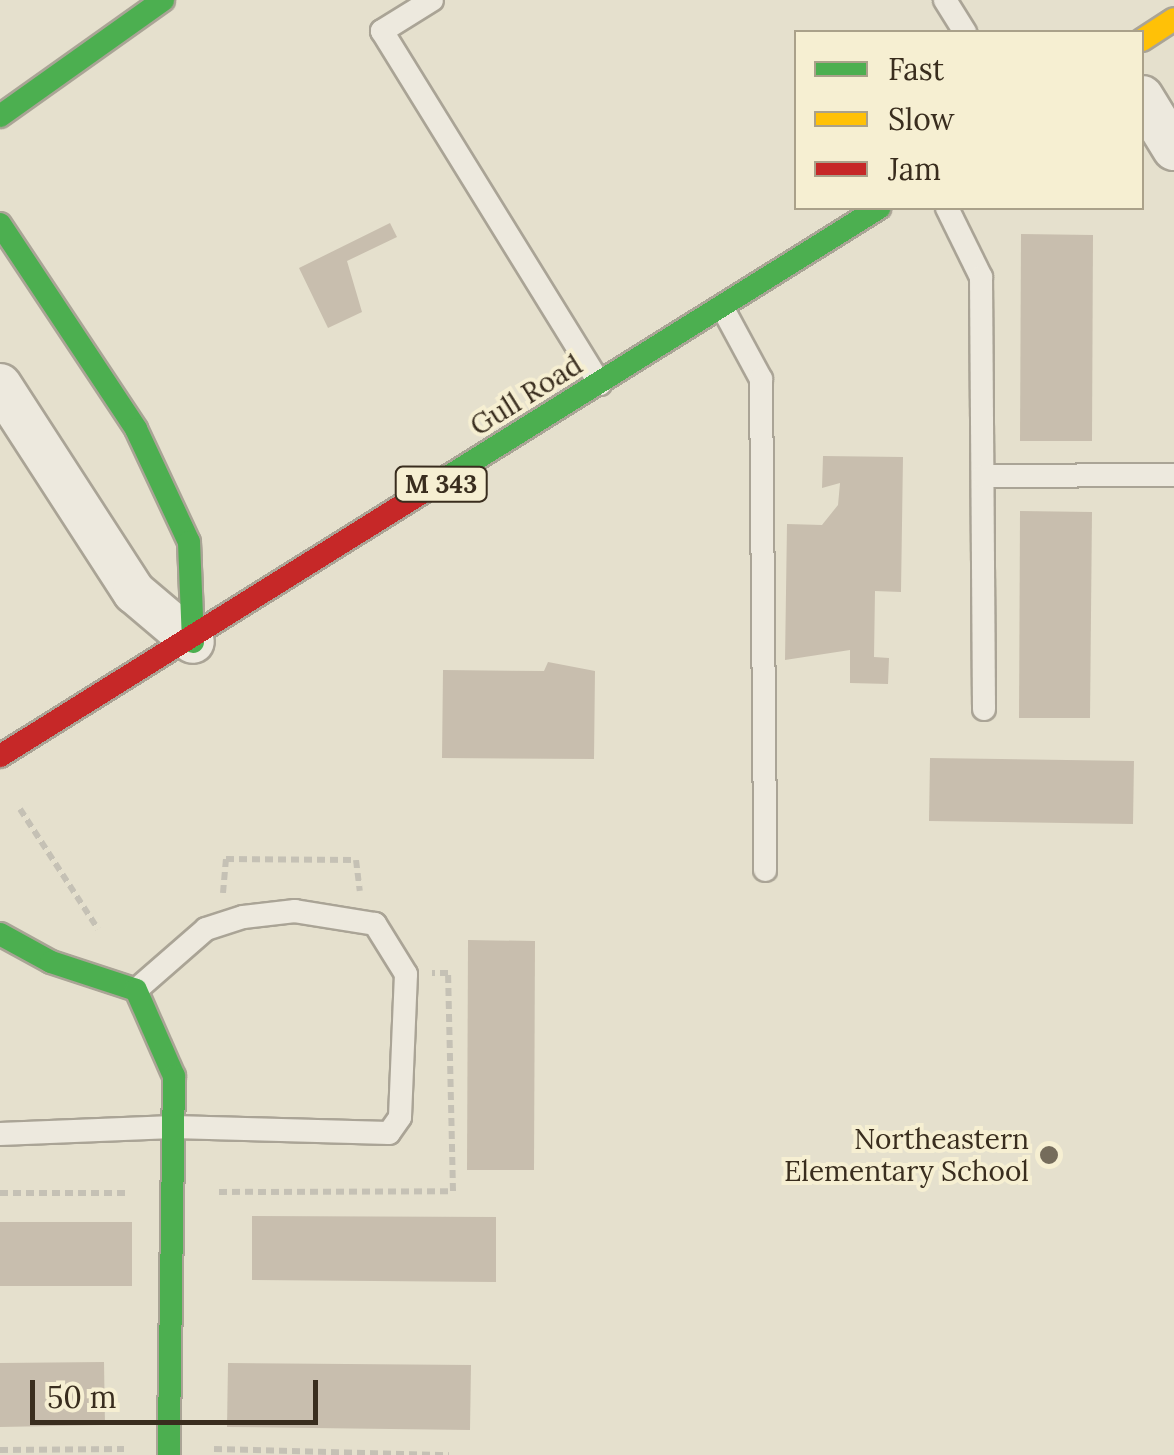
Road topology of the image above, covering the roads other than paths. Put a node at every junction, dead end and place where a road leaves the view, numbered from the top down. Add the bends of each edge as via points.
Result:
1 (162, 0) edge
2 (432, 0) edge
3 (945, 0) edge
4 (1174, 19) edge
5 (964, 30) edge
6 (1144, 39) edge
7 (1144, 100) edge
8 (0, 116) edge
9 (1174, 149) edge
10 (875, 210) edge
11 (948, 210) edge
12 (0, 224) edge
13 (722, 307) junction
14 (600, 384) junction
15 (0, 385) edge
16 (1174, 475) edge
17 (983, 476) junction
18 (193, 642) junction
19 (984, 709) dead end
20 (0, 756) edge
21 (765, 870) dead end
22 (0, 934) edge
23 (136, 990) junction
24 (174, 1127) junction
25 (0, 1134) edge
26 (169, 1452) edge

1 - 8 street
2 - 14 lane via 382,31
3 - 5 lane
4 - 6 street
7 - 9 street
10 - 13 street, Gull Road / M 343
11 - 17 lane via 981,277
12 - 18 street via 136,429 189,542
13 - 14 street, Gull Road / M 343
13 - 21 lane via 761,379
14 - 18 street, Gull Road / M 343
15 - 18 street via 134,592
16 - 17 lane
17 - 19 lane
18 - 20 street, Gull Road / M 343
22 - 23 street via 51,962
23 - 24 street via 174,1076
23 - 24 lane via 206,929 295,912 374,924 406,974 400,1117 389,1133
24 - 25 lane
24 - 26 street

